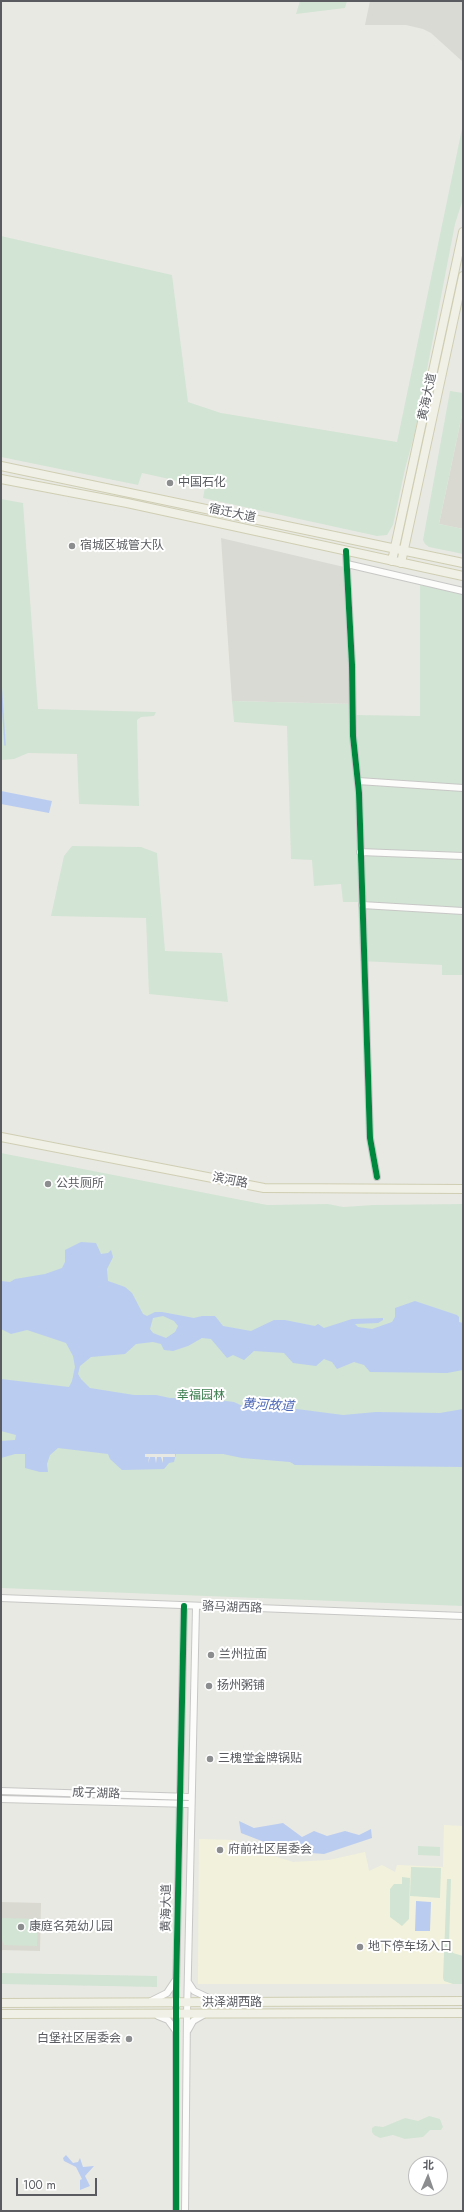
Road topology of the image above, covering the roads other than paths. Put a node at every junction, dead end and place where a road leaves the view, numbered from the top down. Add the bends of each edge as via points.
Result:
1 (463, 232) edge
2 (463, 276) edge
3 (1, 466) edge
4 (1, 479) edge
5 (395, 548) junction
6 (404, 550) junction
7 (346, 551) junction
8 (392, 561) junction
9 (401, 563) junction
10 (463, 563) edge
11 (347, 564) junction
12 (463, 576) edge
13 (463, 591) edge
14 (358, 781) junction
15 (463, 788) edge
16 (360, 852) junction
17 (463, 856) edge
18 (362, 905) junction
19 (463, 911) edge
20 (1, 1137) edge
21 (377, 1177) dead end
22 (463, 1189) edge
23 (1, 1598) edge
24 (184, 1606) junction
25 (196, 1606) junction
26 (463, 1616) edge
27 (1, 1791) edge
28 (180, 1796) junction
29 (191, 1797) junction
30 (1, 1799) edge
31 (180, 1804) junction
32 (191, 1804) junction
33 (177, 1978) junction
34 (188, 1980) junction
35 (463, 2001) edge
36 (1, 2003) edge
37 (135, 2003) junction
38 (147, 2003) junction
39 (177, 2003) junction
40 (187, 2003) junction
41 (223, 2003) junction
42 (463, 2013) edge
43 (1, 2014) edge
44 (134, 2014) junction
45 (155, 2014) junction
46 (177, 2014) junction
47 (187, 2014) junction
48 (204, 2014) junction
49 (226, 2014) junction
50 (177, 2034) junction
51 (187, 2034) junction
52 (176, 2211) edge
53 (185, 2211) edge

1 - 5 main road, 黄海大道
2 - 6 main road, 黄海大道
3 - 5 main road, 宿迁大道
4 - 7 main road, 宿迁大道
5 - 6 main road, 宿迁大道
5 - 8 main road, 黄海大道
6 - 9 main road, 黄海大道
6 - 10 main road, 宿迁大道
7 - 8 main road, 宿迁大道
7 - 11 street
8 - 9 main road, 宿迁大道
9 - 12 main road, 宿迁大道
11 - 13 street
11 - 14 street via 353,736
14 - 15 street
14 - 16 street
16 - 17 street
16 - 18 street
18 - 19 street
18 - 21 street via 370,1138
20 - 22 main road, 滨河路 via 264,1188
23 - 24 street, 骆马湖西路
24 - 25 street, 骆马湖西路
24 - 28 street, 黄海大道
25 - 26 street, 骆马湖西路
25 - 29 street, 黄海大道
27 - 28 street, 成子湖路
28 - 29 street, 成子湖路
28 - 31 street, 黄海大道
29 - 32 street, 黄海大道
30 - 31 street, 成子湖路
31 - 32 street, 成子湖路
31 - 33 street, 黄海大道
32 - 34 street, 黄海大道
33 - 38 street via 167,1993
33 - 39 street, 黄海大道
34 - 40 street, 黄海大道
34 - 41 street via 194,1991
35 - 41 main road, 洪泽湖西路
36 - 37 main road, 洪泽湖西路
37 - 38 main road, 洪泽湖西路
37 - 44 main road via 139,2006 139,2011
38 - 39 main road, 洪泽湖西路
39 - 40 main road, 洪泽湖西路
39 - 46 street, 黄海大道
40 - 41 main road, 洪泽湖西路
40 - 47 street, 黄海大道
41 - 49 main road
42 - 49 main road, 洪泽湖西路
43 - 44 main road, 洪泽湖西路
44 - 45 main road, 洪泽湖西路
45 - 46 main road, 洪泽湖西路
45 - 50 street via 168,2020
46 - 47 main road, 洪泽湖西路
46 - 50 street, 黄海大道
47 - 48 main road, 洪泽湖西路
47 - 51 street, 黄海大道
48 - 49 main road, 洪泽湖西路
48 - 51 street via 191,2023
50 - 52 street, 黄海大道
51 - 53 street, 黄海大道

